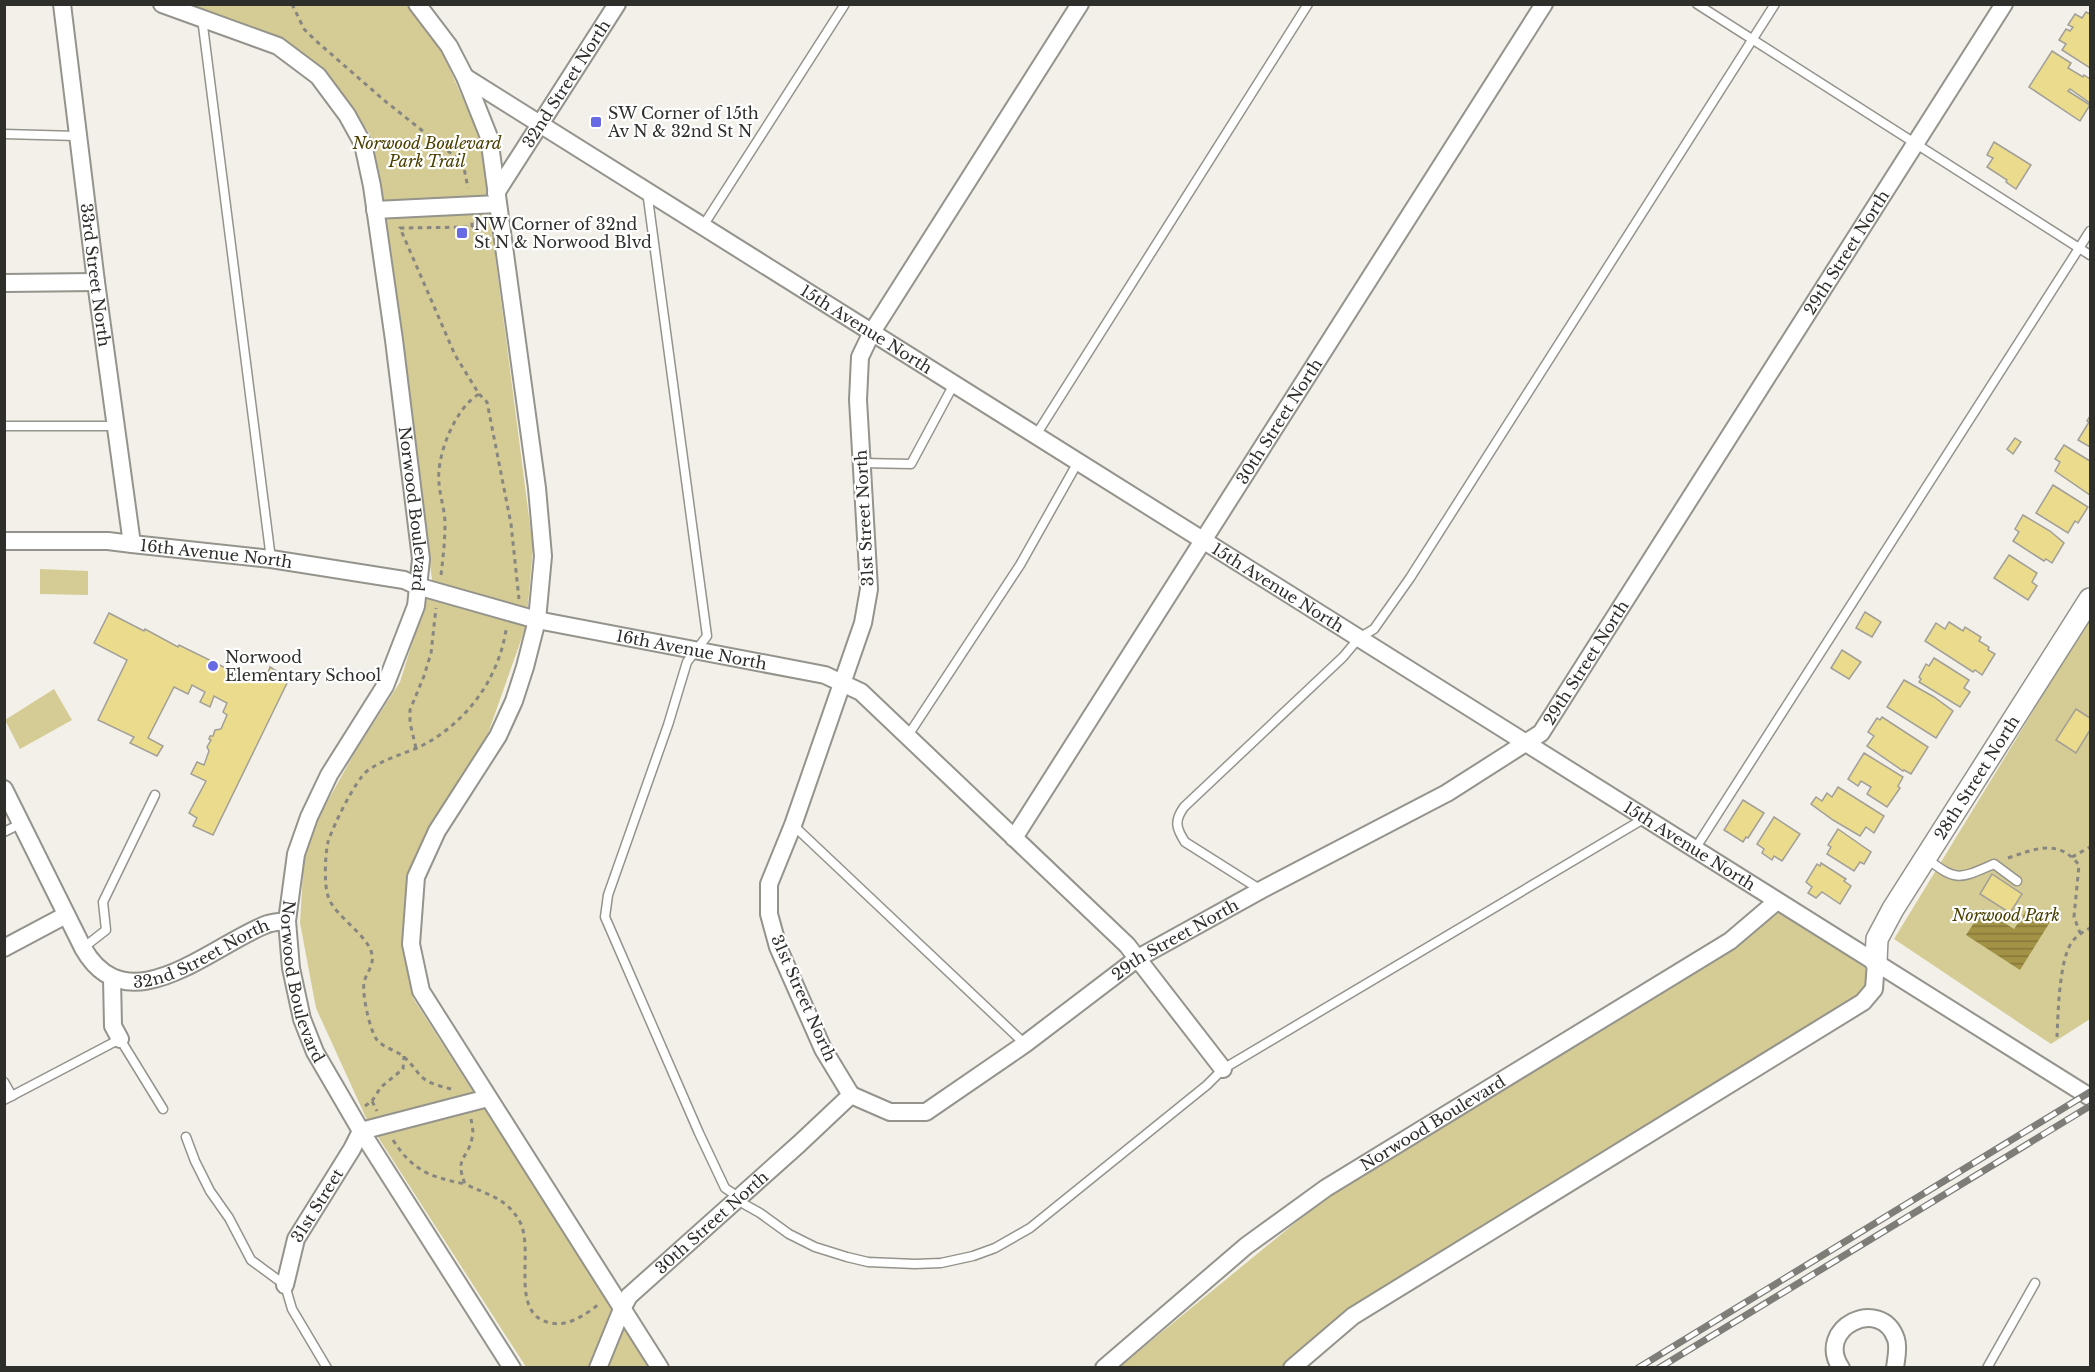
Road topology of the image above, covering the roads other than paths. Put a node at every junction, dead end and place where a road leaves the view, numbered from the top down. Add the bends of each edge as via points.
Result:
1 (62, 4) edge
2 (162, 4) edge
3 (417, 4) edge
4 (617, 4) edge
5 (845, 4) edge
6 (1080, 4) edge
7 (1308, 4) edge
8 (1544, 4) edge
9 (1697, 4) edge
10 (1775, 4) edge
11 (2004, 4) edge
12 (202, 18) junction
13 (1754, 40) junction
14 (465, 77) junction
15 (542, 125) junction
16 (4, 134) edge
17 (77, 136) junction
18 (1916, 144) junction
19 (646, 191) junction
20 (497, 199) junction
21 (375, 210) junction
22 (703, 226) junction
23 (2091, 231) edge
24 (2079, 248) junction
25 (2091, 255) edge
26 (96, 282) junction
27 (4, 283) edge
28 (872, 333) junction
29 (954, 384) junction
30 (4, 426) edge
31 (116, 426) junction
32 (1036, 435) junction
33 (1078, 462) junction
34 (862, 463) junction
35 (1203, 540) junction
36 (4, 541) edge
37 (132, 544) junction
38 (271, 559) junction
39 (417, 586) junction
40 (2091, 599) edge
41 (537, 620) junction
42 (1359, 638) junction
43 (696, 650) junction
44 (841, 683) junction
45 (906, 737) junction
46 (1527, 743) junction
47 (4, 789) edge
48 (155, 795) dead end
49 (1645, 818) junction
50 (22, 823) junction
51 (793, 825) junction
52 (4, 832) edge
53 (1014, 838) junction
54 (1695, 849) junction
55 (1926, 857) junction
56 (2017, 881) dead end
57 (1261, 890) junction
58 (1778, 901) junction
59 (66, 915) junction
60 (287, 921) junction
61 (4, 948) edge
62 (85, 952) junction
63 (1138, 958) junction
64 (1876, 962) junction
65 (112, 978) junction
66 (120, 1039) junction
67 (1025, 1044) junction
68 (1223, 1069) junction
69 (4, 1082) edge
70 (851, 1095) junction
71 (2091, 1097) edge
72 (8, 1098) edge
73 (488, 1098) junction
74 (163, 1109) dead end
75 (361, 1131) junction
76 (186, 1137) dead end
77 (740, 1198) junction
78 (2035, 1283) dead end
79 (285, 1285) junction
80 (622, 1309) junction
81 (327, 1368) edge
82 (512, 1368) edge
83 (598, 1368) edge
84 (660, 1368) edge
85 (1104, 1368) edge
86 (1292, 1368) edge
87 (1841, 1368) edge
88 (1895, 1368) edge
89 (1987, 1368) edge

1 - 17 street, 33rd Street North
2 - 12 street, Norwood Boulevard
3 - 14 street via 449,46
4 - 15 street, 32nd Street North
5 - 22 lane
6 - 28 street, 31st Street North
7 - 32 lane
8 - 35 street, 30th Street North
9 - 13 lane
10 - 13 lane
11 - 18 street, 29th Street North
12 - 21 street, Norwood Boulevard via 278,46 318,76 363,144
12 - 38 lane
13 - 18 lane
13 - 42 lane via 1410,578 1374,629
14 - 15 street, 15th Avenue North
14 - 20 street via 489,137
15 - 19 street, 15th Avenue North
15 - 20 street, 32nd Street North
16 - 17 lane
17 - 26 street, 33rd Street North
18 - 24 lane
18 - 46 street, 29th Street North via 1543,730
19 - 22 street, 15th Avenue North
19 - 43 lane via 707,636
20 - 21 street via 470,206
20 - 41 street via 537,488 543,556
21 - 39 street, Norwood Boulevard via 420,559
22 - 28 street, 15th Avenue North
23 - 24 lane
24 - 25 lane
24 - 54 lane
26 - 27 street
26 - 31 street, 33rd Street North
28 - 29 street, 15th Avenue North
28 - 34 street, 31st Street North via 860,357
29 - 32 street, 15th Avenue North
29 - 34 lane via 911,464
30 - 31 lane
31 - 37 street, 33rd Street North
32 - 33 street, 15th Avenue North
33 - 35 street, 15th Avenue North
33 - 45 lane via 1020,565
34 - 44 street, 31st Street North via 869,589
35 - 42 street, 15th Avenue North
35 - 53 street, 30th Street North
36 - 37 street, 16th Avenue North
37 - 38 street, 16th Avenue North
38 - 39 street, 16th Avenue North via 404,580
39 - 41 street, 16th Avenue North via 438,599
39 - 60 street, Norwood Boulevard via 416,606 384,686 329,775 309,817 296,854
40 - 55 street, 28th Street North
41 - 43 street, 16th Avenue North
41 - 73 street via 514,701 498,736 437,831 416,877 411,944 421,991
42 - 46 street, 15th Avenue North
42 - 57 lane via 1184,807 1176,822 1185,842
43 - 44 street, 16th Avenue North via 825,675
43 - 77 lane via 687,662 608,896 605,917 725,1188
44 - 45 street, 16th Avenue North via 861,692
44 - 51 street, 31st Street North
45 - 53 street, 16th Avenue North
46 - 49 street, 15th Avenue North
46 - 57 street, 29th Street North via 1447,793
47 - 50 street
48 - 62 lane via 103,902 106,930
49 - 54 street, 15th Avenue North
49 - 68 lane
50 - 52 lane
50 - 59 street
51 - 67 lane
51 - 70 street, 31st Street North via 769,884 770,914 778,947 823,1049
53 - 63 street, 16th Avenue North
54 - 58 street, 15th Avenue North
55 - 56 lane via 1954,876 1994,864
55 - 64 street, 28th Street North via 1877,939
57 - 63 street, 29th Street North
58 - 64 street, 15th Avenue North
58 - 85 street, Norwood Boulevard via 1730,941 1326,1188 1246,1246
59 - 61 street
59 - 62 street
60 - 65 street, 32nd Street North via 267,924 170,974 146,982
60 - 75 street, Norwood Boulevard via 291,968 302,1019 315,1052
62 - 65 street, 32nd Street North
63 - 67 street, 29th Street North
63 - 68 street, 16th Avenue North
64 - 71 street, 15th Avenue North
64 - 86 street via 1874,988 1863,1002 1353,1316
65 - 66 street via 113,1026
66 - 72 lane
66 - 74 lane
67 - 70 street, 29th Street North via 926,1112 890,1112
68 - 77 lane via 1030,1228 973,1257 915,1264 847,1257 789,1234
69 - 72 lane
70 - 77 street, 30th Street North
73 - 75 street
73 - 80 street
75 - 79 street, 31st Street via 296,1239
75 - 82 street, Norwood Boulevard
76 - 79 lane via 210,1191 251,1260
77 - 80 street, 30th Street North via 629,1296
78 - 89 lane
79 - 81 lane via 292,1309
80 - 83 street, 30th Street North
80 - 84 street
87 - 88 street via 1834,1355 1839,1331 1857,1320 1874,1318 1888,1324 1896,1340

